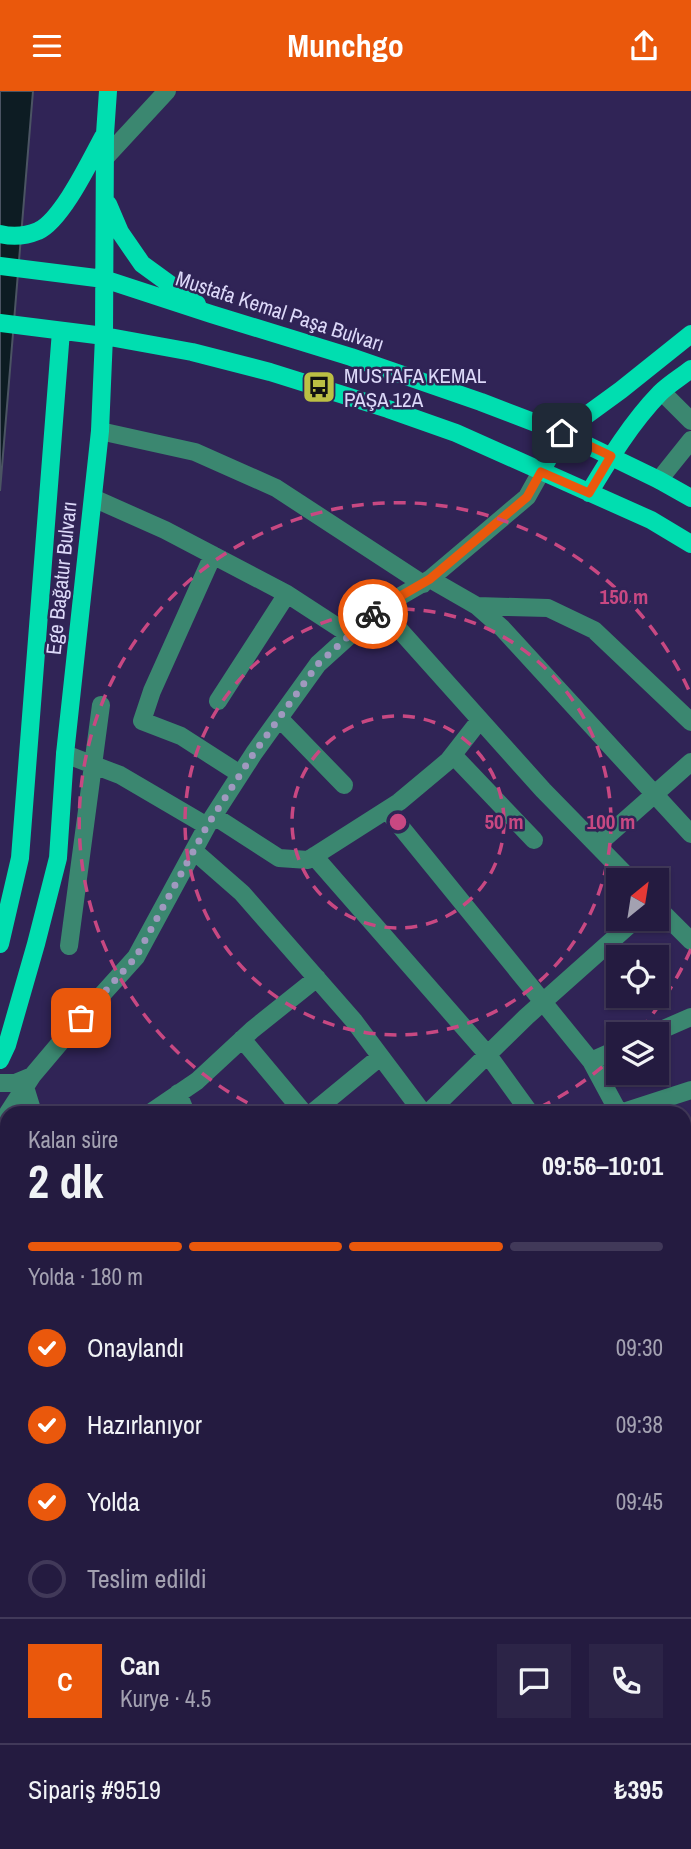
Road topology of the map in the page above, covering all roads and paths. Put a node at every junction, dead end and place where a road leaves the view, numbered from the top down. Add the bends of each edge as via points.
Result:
1 (108, 91) edge
2 (167, 91) edge
3 (105, 134) junction
4 (105, 159) junction
5 (104, 194) junction
6 (0, 234) edge
7 (0, 266) edge
8 (104, 279) junction
9 (211, 314) junction
10 (0, 323) edge
11 (61, 331) junction
12 (691, 334) edge
13 (104, 336) junction
14 (691, 369) edge
15 (662, 392) junction
16 (691, 421) edge
17 (100, 431) junction
18 (562, 433) junction
19 (691, 440) edge
20 (611, 456) junction
21 (541, 472) junction
22 (659, 479) junction
23 (589, 493) junction
24 (93, 498) junction
25 (691, 498) edge
26 (691, 544) edge
27 (214, 555) junction
28 (427, 582) junction
29 (287, 594) junction
30 (477, 606) junction
31 (380, 608) junction
32 (350, 635) junction
33 (218, 701) dead end
34 (101, 705) dead end
35 (279, 718) junction
36 (480, 720) junction
37 (691, 722) edge
38 (65, 754) junction
39 (453, 755) junction
40 (691, 762) edge
41 (92, 764) junction
42 (240, 774) junction
43 (344, 785) dead end
44 (655, 795) junction
45 (387, 810) junction
46 (210, 821) junction
47 (691, 834) edge
48 (534, 840) dead end
49 (597, 845) junction
50 (194, 851) junction
51 (314, 856) junction
52 (619, 868) edge
53 (669, 919) edge
54 (623, 931) edge
55 (691, 941) edge
56 (0, 944) edge
57 (69, 946) dead end
58 (317, 978) junction
59 (542, 1003) junction
60 (691, 1017) edge
61 (669, 1027) edge
62 (242, 1039) junction
63 (488, 1055) junction
64 (606, 1055) edge
65 (380, 1057) junction
66 (0, 1061) edge
67 (591, 1062) junction
68 (29, 1081) junction
69 (0, 1083) edge
70 (691, 1090) edge
71 (178, 1093) junction
72 (12, 1106) edge
73 (32, 1106) edge
74 (160, 1106) edge
75 (183, 1106) edge
76 (298, 1106) edge
77 (320, 1106) edge
78 (419, 1106) edge
79 (433, 1106) edge
80 (525, 1106) edge
81 (615, 1106) edge
82 (641, 1106) edge

1 - 3 main road, Ege Bağatur Bulvarı
2 - 4 street
3 - 4 main road, Ege Bağatur Bulvarı
3 - 6 main road via 58,213 39,230 13,237
4 - 5 main road, Ege Bağatur Bulvarı
5 - 8 main road, Ege Bağatur Bulvarı
5 - 9 main road via 120,232 142,264
7 - 8 main road, Mustafa Kemal Paşa Bulvarı
8 - 9 main road, Mustafa Kemal Paşa Bulvarı
8 - 13 main road, Ege Bağatur Bulvarı
9 - 18 main road, Mustafa Kemal Paşa Bulvarı via 351,357
10 - 11 main road
11 - 13 main road
11 - 56 main road, Ege Bağatur Bulvarı via 20,858
12 - 18 main road
13 - 17 main road, Ege Bağatur Bulvarı
13 - 21 main road via 192,352 319,387 456,433
14 - 15 main road
15 - 16 street
15 - 20 main road
17 - 24 main road, Ege Bağatur Bulvarı
17 - 28 street via 195,452 276,488
18 - 20 main road, Mustafa Kemal Paşa Bulvarı
18 - 21 main road
19 - 22 street
20 - 22 main road, Mustafa Kemal Paşa Bulvarı
20 - 23 main road
21 - 23 main road
21 - 28 street via 527,497
22 - 25 main road, Mustafa Kemal Paşa Bulvarı
23 - 26 main road via 651,520
24 - 27 street
24 - 38 main road, Ege Bağatur Bulvarı
27 - 29 street
27 - 42 street via 142,722 181,736
28 - 30 street
28 - 31 street
29 - 32 street
29 - 33 street
30 - 37 street via 548,608 594,630
30 - 44 street
31 - 32 street
31 - 36 street
32 - 35 street via 318,664
34 - 41 street
35 - 42 street
35 - 43 street
36 - 39 street
36 - 49 street
38 - 41 street
38 - 66 main road, Ege Bağatur Bulvarı via 58,858
39 - 45 street
39 - 48 street
40 - 44 street
41 - 46 street
41 - 57 street
42 - 46 street
44 - 47 street
44 - 49 street
45 - 51 street
45 - 59 street
46 - 50 street
46 - 51 street via 279,858 308,860
49 - 52 street
50 - 58 street via 242,893
50 - 68 street via 136,957
51 - 63 street
53 - 55 street
54 - 59 street
58 - 62 street
58 - 65 street
59 - 63 street
59 - 67 street
60 - 61 street
62 - 71 street
62 - 76 street
63 - 79 street
63 - 80 street
64 - 67 street
65 - 77 street
65 - 78 street
67 - 81 street
68 - 69 street
68 - 72 street
68 - 73 street
70 - 82 street
71 - 74 street
71 - 75 street

